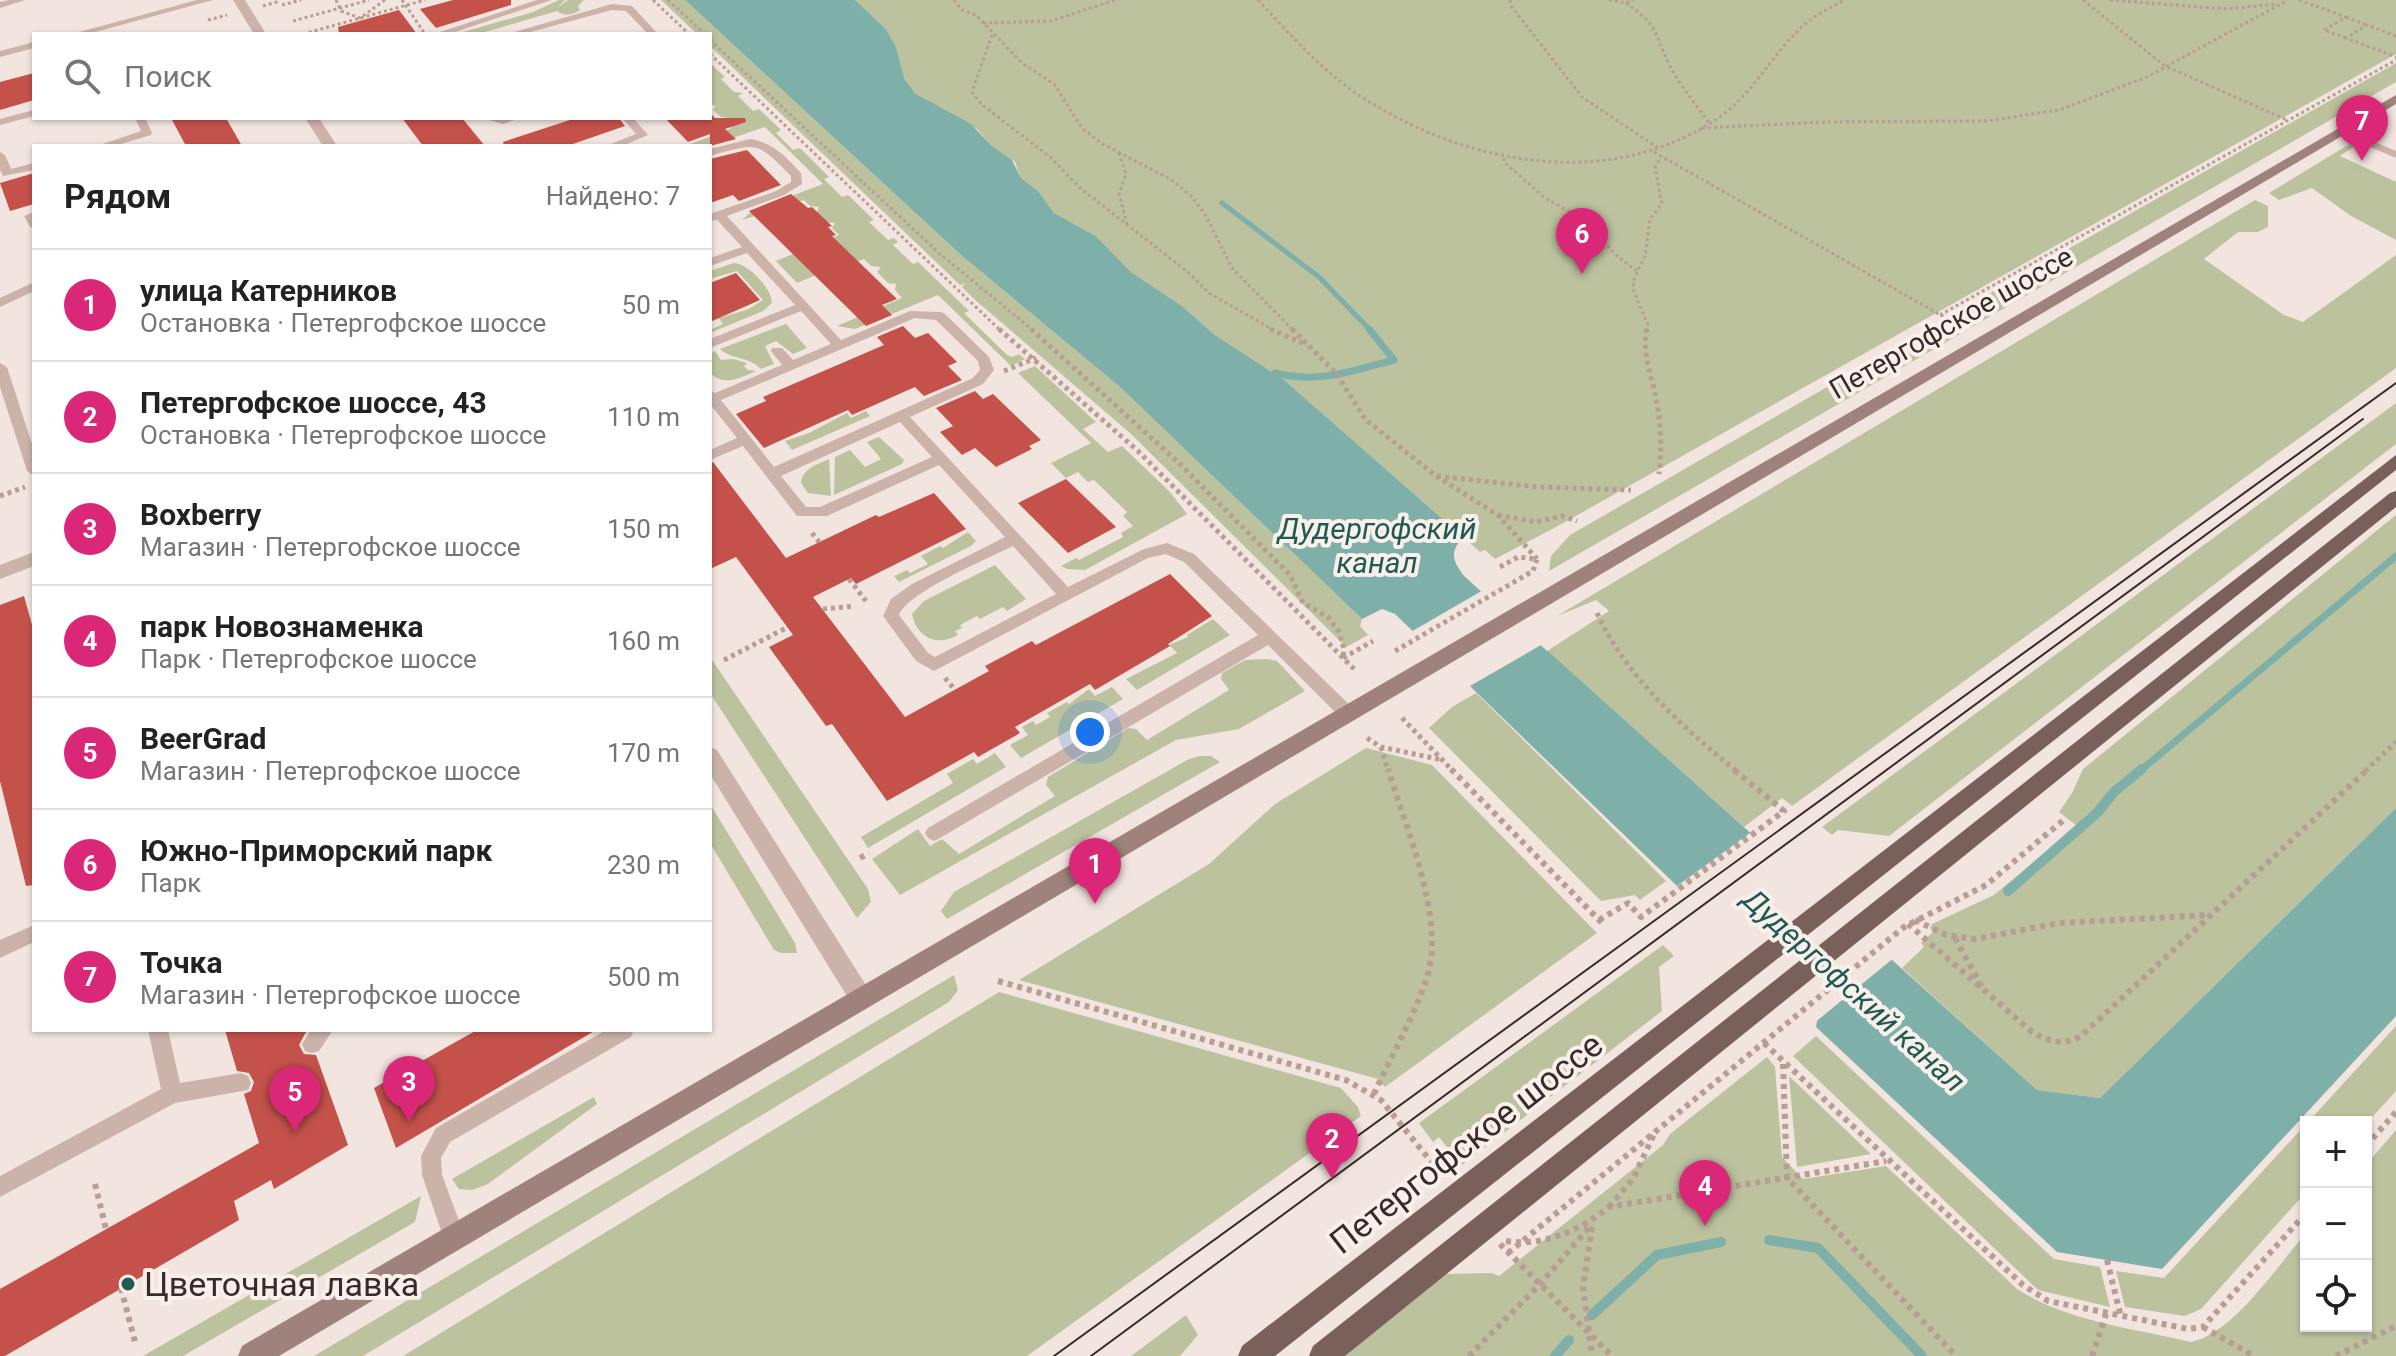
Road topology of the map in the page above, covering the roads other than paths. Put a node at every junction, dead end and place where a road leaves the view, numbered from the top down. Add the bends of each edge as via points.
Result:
1 (20, 0) edge
2 (208, 0) edge
3 (239, 0) edge
4 (547, 0) edge
5 (0, 5) edge
6 (85, 32) edge
7 (259, 32) edge
8 (445, 32) edge
9 (519, 32) edge
10 (651, 32) edge
11 (32, 46) edge
12 (0, 54) edge
13 (2396, 99) edge
14 (32, 114) edge
15 (141, 120) edge
16 (313, 120) edge
17 (629, 120) edge
18 (0, 122) edge
19 (2341, 131) junction
20 (643, 135) junction
21 (109, 144) edge
22 (329, 144) edge
23 (617, 144) edge
24 (651, 144) edge
25 (712, 152) edge
26 (0, 155) edge
27 (2396, 155) edge
28 (32, 167) edge
29 (714, 217) edge
30 (749, 248) junction
31 (712, 261) edge
32 (32, 287) edge
33 (0, 303) edge
34 (803, 306) junction
35 (712, 343) edge
36 (839, 346) junction
37 (777, 351) dead end
38 (791, 366) junction
39 (0, 367) edge
40 (712, 397) edge
41 (901, 415) junction
42 (27, 427) edge
43 (745, 440) junction
44 (712, 454) edge
45 (32, 458) edge
46 (940, 459) junction
47 (2396, 461) edge
48 (772, 474) junction
49 (2396, 497) edge
50 (1014, 539) junction
51 (32, 560) edge
52 (0, 572) edge
53 (1066, 595) junction
54 (1268, 637) junction
55 (1348, 714) junction
56 (712, 759) edge
57 (934, 833) dead end
58 (32, 934) edge
59 (0, 949) edge
60 (861, 998) junction
61 (158, 1032) edge
62 (621, 1032) edge
63 (241, 1083) dead end
64 (172, 1094) junction
65 (0, 1187) edge
66 (454, 1237) junction
67 (252, 1356) edge
68 (1252, 1356) edge
69 (1323, 1356) edge

1 - 5 lane
2 - 6 lane
3 - 7 street
4 - 8 lane
9 - 10 lane via 612,7 629,8
11 - 12 lane
13 - 19 street, Петергофское шоссе
14 - 18 lane
15 - 21 lane via 147,133
16 - 22 street
17 - 20 lane
19 - 27 lane
19 - 55 street, Петергофское шоссе
20 - 23 lane
20 - 24 lane
25 - 29 lane via 756,141 767,144 797,175 796,184 780,193
26 - 28 lane via 7,174
29 - 30 lane
30 - 31 lane
30 - 34 lane
32 - 33 lane
34 - 35 lane
34 - 36 lane
36 - 38 lane
36 - 41 lane via 914,314 940,316 984,360 987,370 978,381
37 - 38 lane
38 - 40 lane
39 - 42 lane
40 - 43 lane
41 - 46 lane
41 - 48 lane
42 - 45 lane
43 - 44 lane
43 - 48 lane
46 - 48 lane via 822,512 802,512
46 - 50 lane
47 - 68 main road, Петергофское шоссе
49 - 69 main road
50 - 53 lane
50 - 53 lane via 896,603 891,616 922,657 934,665
51 - 52 street
53 - 54 lane via 1144,554 1167,548 1189,558
54 - 55 lane
54 - 57 lane
55 - 60 street
56 - 60 street
58 - 59 lane
60 - 66 street
61 - 64 lane
62 - 66 lane via 443,1135 431,1156 432,1175
63 - 64 lane
64 - 65 lane
66 - 67 street

